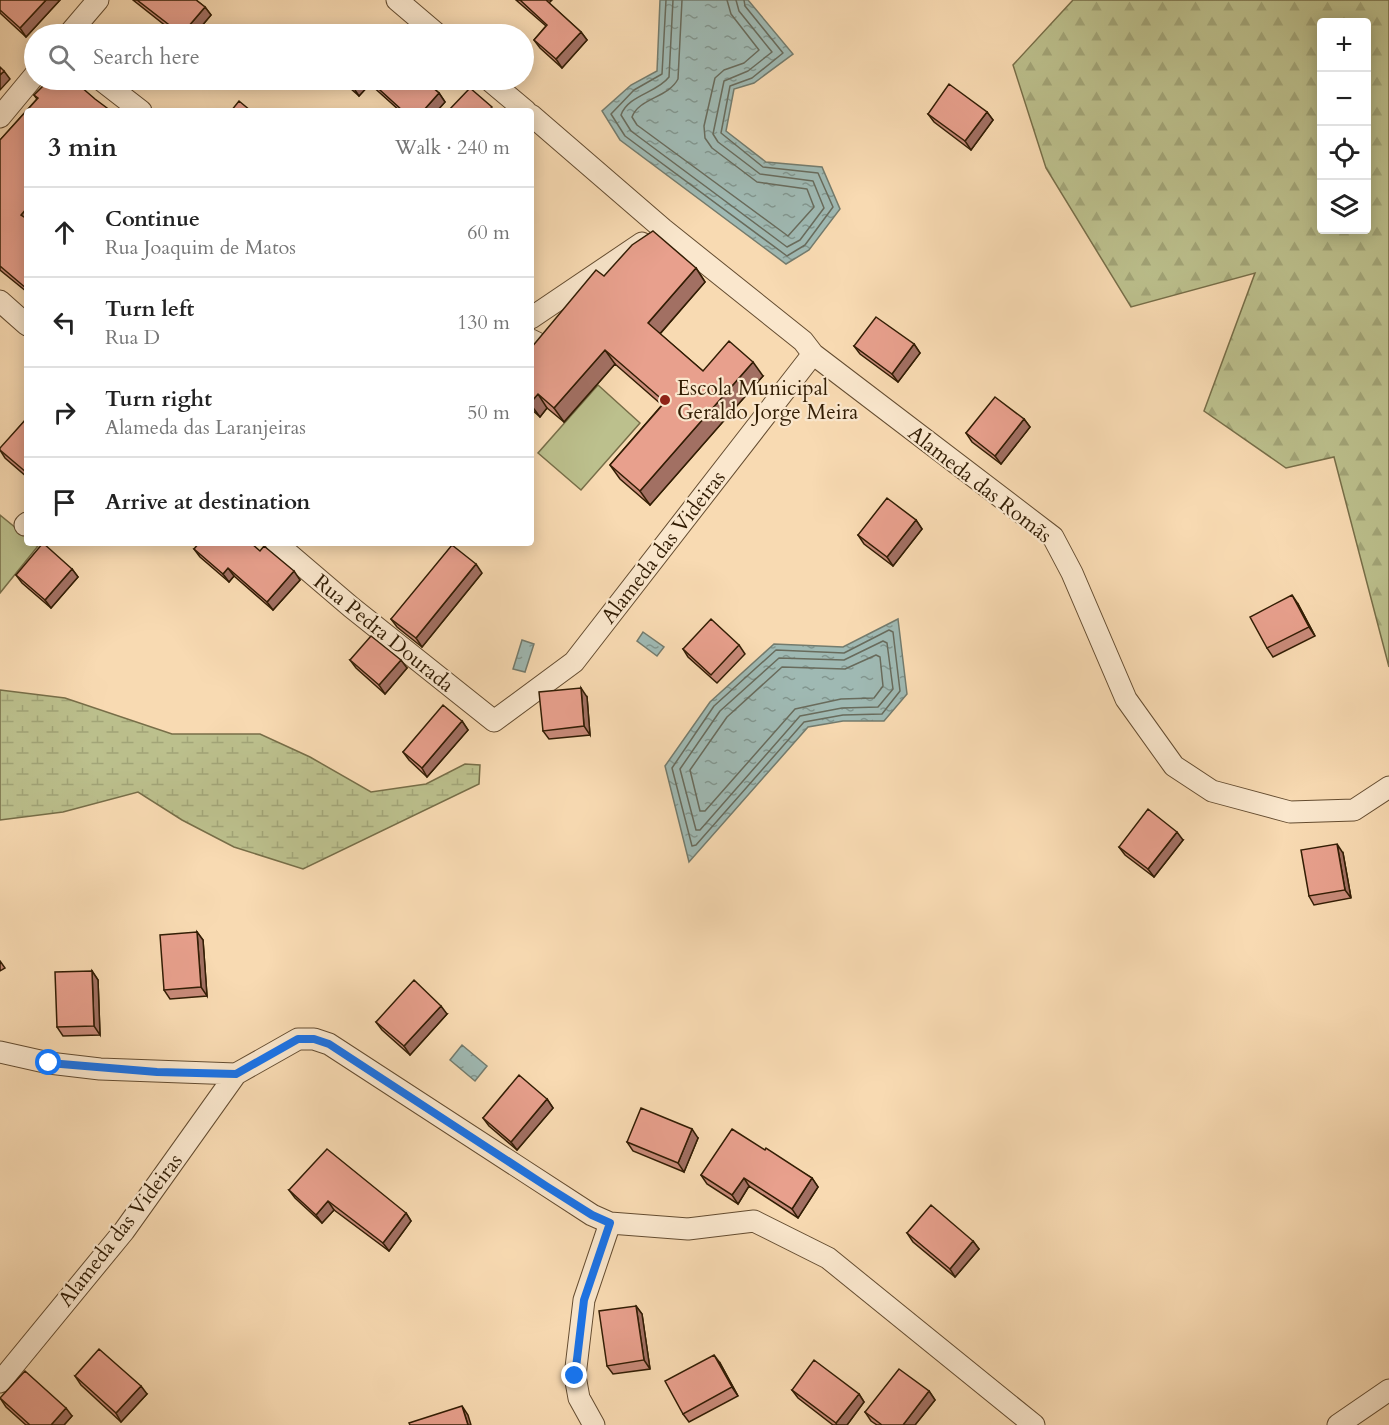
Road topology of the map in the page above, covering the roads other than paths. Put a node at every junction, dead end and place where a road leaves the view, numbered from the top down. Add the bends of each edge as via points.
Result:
1 (98, 0) edge
2 (397, 0) edge
3 (78, 24) edge
4 (425, 24) edge
5 (24, 88) edge
6 (114, 90) edge
7 (501, 90) edge
8 (137, 108) edge
9 (522, 108) edge
10 (0, 117) edge
11 (534, 118) edge
12 (663, 229) junction
13 (0, 301) edge
14 (534, 316) edge
15 (24, 322) edge
16 (813, 354) junction
17 (280, 546) edge
18 (494, 721) joint
19 (1389, 787) edge
20 (0, 1052) edge
21 (236, 1074) junction
22 (610, 1223) junction
23 (0, 1382) edge
24 (1389, 1390) edge
25 (594, 1425) edge
26 (1034, 1425) edge
27 (1338, 1425) edge

1 - 3 street
2 - 4 street
5 - 10 street
6 - 8 street
7 - 9 street
11 - 12 street, Alameda das Romãs
12 - 14 street
12 - 16 street, Alameda das Romãs via 803,341
13 - 15 street
16 - 18 street, Alameda das Videiras via 574,662
16 - 19 street, Alameda das Romãs via 1053,537 1126,699 1174,766 1212,791 1290,812 1354,810
17 - 18 street, Rua Pedra Dourada
20 - 21 street via 100,1069
21 - 22 street via 298,1039 329,1044 546,1186
21 - 23 street, Alameda das Videiras via 123,1231
22 - 25 street via 584,1300 575,1376 579,1398
22 - 26 street via 688,1229 754,1221 828,1258
24 - 27 street

